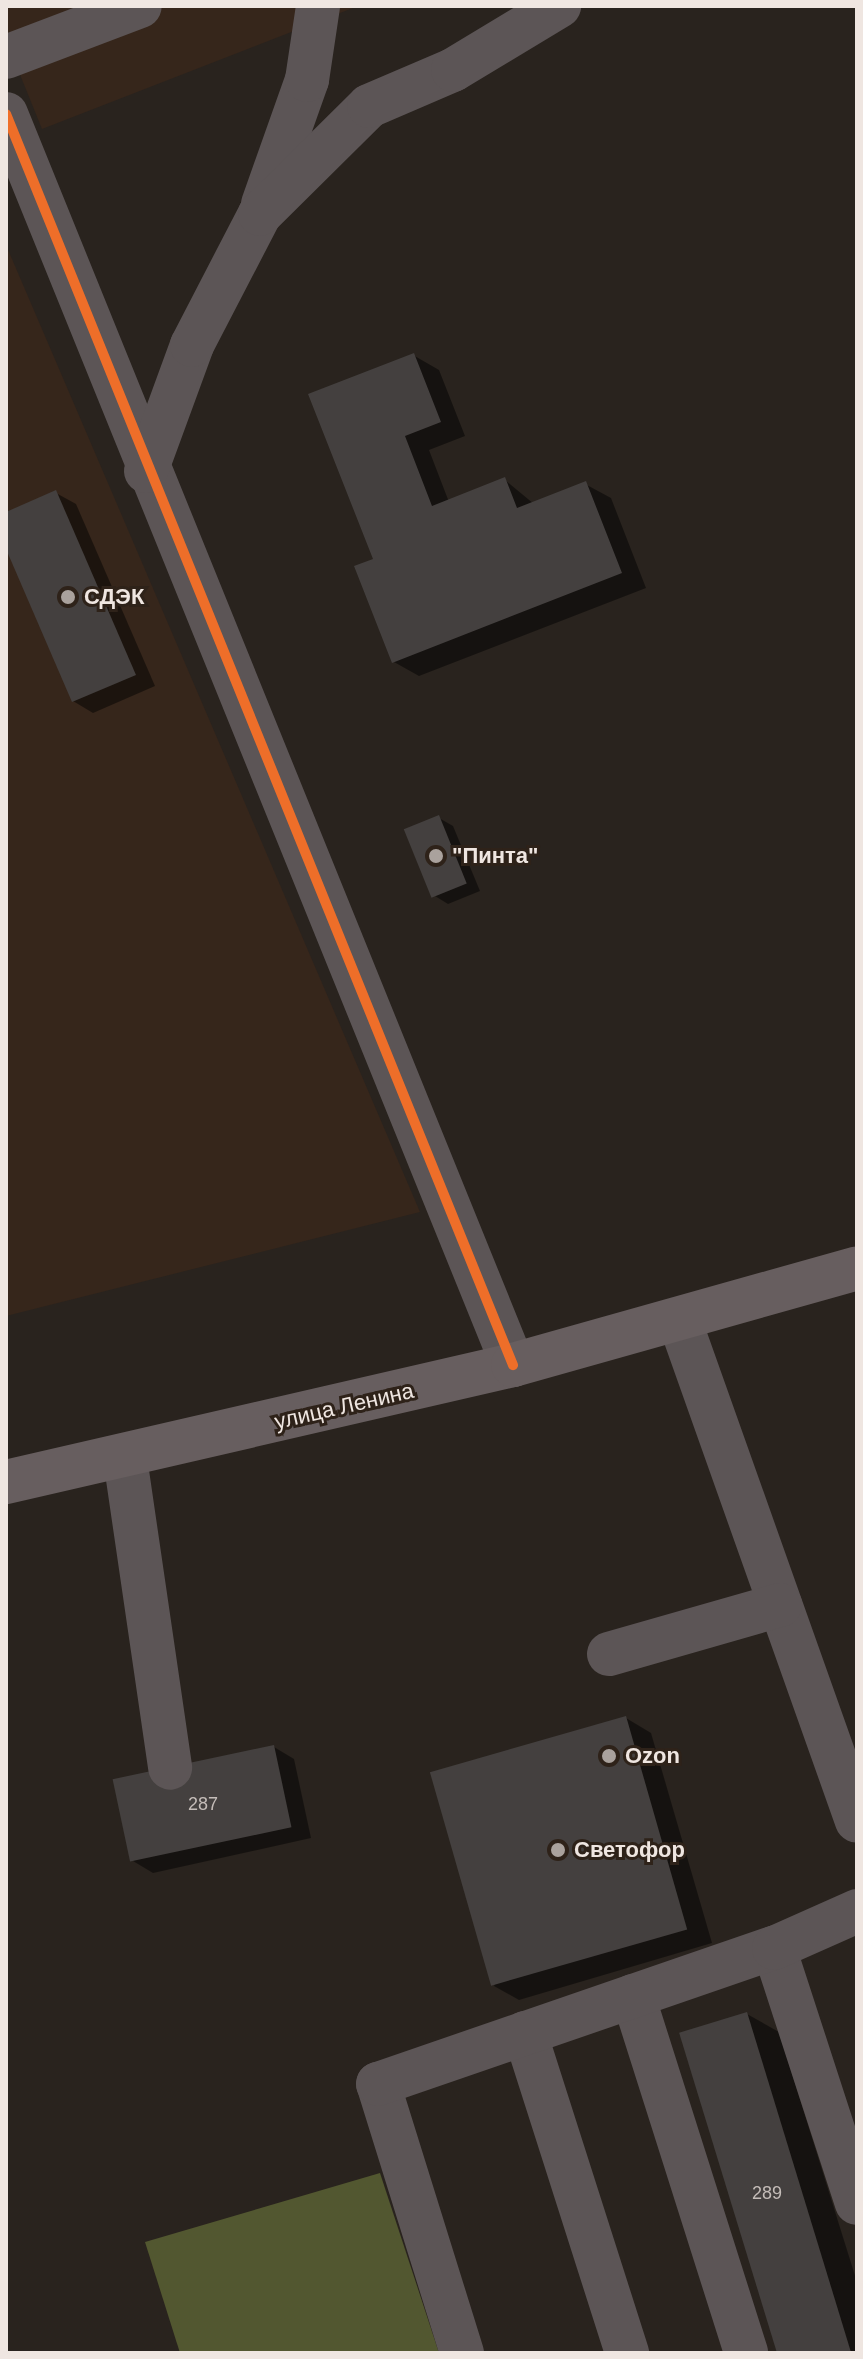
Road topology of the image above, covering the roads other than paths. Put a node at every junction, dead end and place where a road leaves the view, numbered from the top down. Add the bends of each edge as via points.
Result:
1 (140, 6) edge
2 (318, 6) edge
3 (559, 6) edge
4 (6, 57) edge
5 (6, 114) edge
6 (260, 214) junction
7 (146, 471) junction
8 (857, 1268) edge
9 (680, 1322) junction
10 (513, 1365) junction
11 (125, 1458) junction
12 (6, 1482) edge
13 (780, 1605) junction
14 (609, 1654) dead end
15 (170, 1768) dead end
16 (857, 1821) edge
17 (857, 1911) edge
18 (774, 1948) junction
19 (633, 1996) junction
20 (525, 2033) junction
21 (857, 2203) edge
22 (462, 2353) edge
23 (627, 2353) edge
24 (746, 2353) edge

1 - 4 street
2 - 6 street via 307,80
3 - 6 street via 453,70 369,106
5 - 7 street
6 - 7 street via 192,345
7 - 10 street
8 - 9 main road, улица Ленина
9 - 10 main road, улица Ленина
9 - 13 street
10 - 11 main road, улица Ленина
11 - 12 main road, улица Ленина
11 - 15 street
13 - 14 street
13 - 16 street
17 - 18 street
18 - 19 street
18 - 21 street
19 - 20 street
19 - 24 street
20 - 22 street via 378,2084
20 - 23 street

